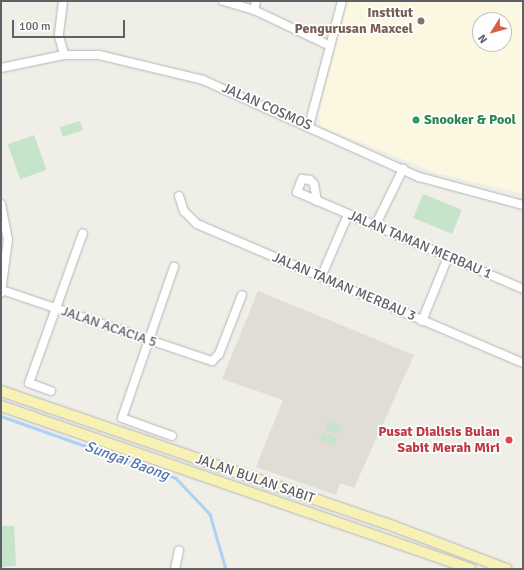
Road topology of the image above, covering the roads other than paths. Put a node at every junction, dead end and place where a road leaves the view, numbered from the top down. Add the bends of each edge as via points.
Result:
1 (63, 1) edge
2 (223, 1) edge
3 (256, 1) edge
4 (342, 1) edge
5 (254, 10) junction
6 (330, 46) junction
7 (64, 56) junction
8 (1, 68) edge
9 (309, 126) junction
10 (403, 170) junction
11 (179, 196) dead end
12 (317, 201) dead end
13 (1, 204) edge
14 (523, 205) edge
15 (348, 215) junction
16 (375, 226) junction
17 (83, 233) dead end
18 (448, 257) junction
19 (174, 267) dead end
20 (321, 277) junction
21 (523, 289) edge
22 (2, 292) edge
23 (242, 295) dead end
24 (55, 308) junction
25 (422, 321) junction
26 (148, 340) junction
27 (523, 363) edge
28 (1, 391) edge
29 (51, 391) dead end
30 (1, 400) edge
31 (1, 406) edge
32 (172, 436) dead end
33 (129, 450) junction
34 (179, 550) dead end
35 (175, 569) edge
36 (471, 569) edge
37 (507, 569) edge

1 - 7 street via 59,36
2 - 5 street
3 - 5 street
4 - 6 street
5 - 6 street
6 - 9 street
7 - 8 street, JALAN COSMOS
7 - 9 street, JALAN COSMOS via 108,56 203,80
9 - 10 street, JALAN COSMOS
10 - 14 street, JALAN COSMOS via 432,182
10 - 16 street
11 - 20 street, JALAN TAMAN MERBAU 3 via 184,211 197,224
12 - 15 street, JALAN TAMAN MERBAU 1
13 - 22 street via 8,239
15 - 16 street, JALAN TAMAN MERBAU 1
15 - 20 street
16 - 18 street, JALAN TAMAN MERBAU 1
17 - 24 street
18 - 21 street, JALAN TAMAN MERBAU 1
18 - 25 street
19 - 26 street
20 - 25 street, JALAN TAMAN MERBAU 3
22 - 24 street, JALAN ACACIA 5
23 - 26 street, JALAN ACACIA 5 via 216,359 212,361
24 - 26 street, JALAN ACACIA 5
24 - 29 street via 29,383
25 - 27 street, JALAN TAMAN MERBAU 3
26 - 32 street via 122,418
28 - 37 main road, JALAN BULAN SABIT via 385,523
30 - 33 main road via 109,437
31 - 33 main road, JALAN BULAN SABIT
33 - 36 main road, JALAN BULAN SABIT
34 - 35 street

